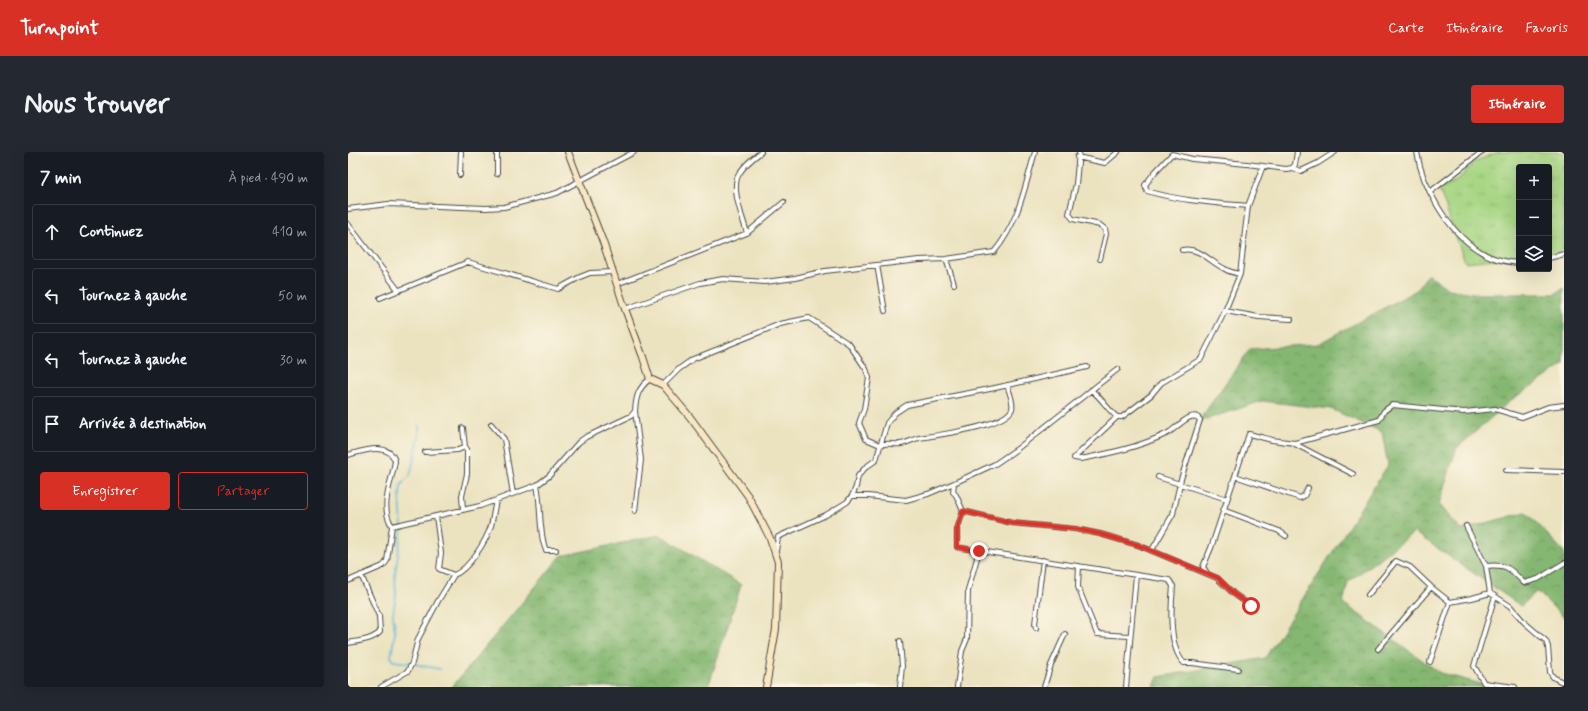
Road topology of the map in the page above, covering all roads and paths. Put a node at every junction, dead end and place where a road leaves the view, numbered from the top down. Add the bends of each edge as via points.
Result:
1 (461, 152) edge
2 (497, 152) edge
3 (568, 152) edge
4 (634, 152) edge
5 (761, 152) edge
6 (1034, 152) edge
7 (1118, 152) edge
8 (1297, 152) edge
9 (1334, 152) edge
10 (1417, 152) edge
11 (1482, 152) edge
12 (1173, 153) edge
13 (1078, 154) edge
14 (1263, 166) junction
15 (1292, 168) junction
16 (497, 174) dead end
17 (460, 175) dead end
18 (579, 182) junction
19 (1430, 192) junction
20 (784, 202) dead end
21 (1248, 206) junction
22 (348, 209) edge
23 (348, 224) edge
24 (748, 234) junction
25 (1182, 250) dead end
26 (1564, 254) edge
27 (1552, 257) edge
28 (946, 259) junction
29 (1100, 259) dead end
30 (1516, 263) edge
31 (877, 265) junction
32 (613, 272) junction
33 (1240, 274) junction
34 (618, 284) junction
35 (954, 284) dead end
36 (399, 291) junction
37 (380, 298) dead end
38 (625, 309) junction
39 (885, 311) dead end
40 (1225, 311) junction
41 (1291, 319) dead end
42 (1087, 367) dead end
43 (1118, 369) dead end
44 (650, 379) junction
45 (663, 385) junction
46 (1007, 385) junction
47 (1091, 390) junction
48 (1564, 405) edge
49 (635, 411) junction
50 (1117, 417) junction
51 (491, 424) dead end
52 (463, 428) dead end
53 (1295, 443) junction
54 (880, 446) junction
55 (465, 447) junction
56 (425, 452) dead end
57 (348, 455) edge
58 (1506, 470) dead end
59 (1564, 472) edge
60 (1353, 474) dead end
61 (1235, 476) junction
62 (1158, 477) dead end
63 (954, 483) junction
64 (1180, 483) junction
65 (538, 485) junction
66 (1308, 488) dead end
67 (513, 494) junction
68 (852, 496) junction
69 (1227, 499) junction
70 (496, 501) junction
71 (463, 510) junction
72 (1223, 510) junction
73 (635, 511) dead end
74 (963, 511) junction
75 (436, 516) junction
76 (392, 526) junction
77 (1466, 526) dead end
78 (1286, 536) dead end
79 (556, 550) dead end
80 (1152, 550) junction
81 (776, 551) junction
82 (979, 551) junction
83 (1043, 560) junction
84 (1564, 563) edge
85 (1079, 566) junction
86 (1486, 566) junction
87 (1206, 573) junction
88 (361, 575) junction
89 (454, 575) junction
90 (1136, 575) junction
91 (348, 581) edge
92 (1431, 587) junction
93 (1490, 593) junction
94 (1368, 595) dead end
95 (1495, 596) junction
96 (1450, 602) junction
97 (1251, 606) dead end
98 (1036, 628) dead end
99 (1065, 634) dead end
100 (1129, 636) junction
101 (900, 641) dead end
102 (348, 643) edge
103 (1378, 649) dead end
104 (1430, 662) dead end
105 (1238, 669) dead end
106 (1564, 683) edge
107 (382, 687) edge
108 (766, 687) edge
109 (900, 687) edge
110 (957, 687) edge
111 (1044, 687) edge
112 (1126, 687) edge
113 (1515, 687) edge

1 - 17 street
2 - 16 street
3 - 18 street
4 - 18 street
5 - 24 street via 738,174 735,182
6 - 28 street via 1018,211 1003,242 994,252
7 - 13 street via 1105,163
8 - 15 street
9 - 15 street via 1301,171
10 - 19 street
11 - 19 street
12 - 14 street via 1192,159
12 - 21 street via 1145,185 1147,191 1198,202
13 - 29 street via 1076,184 1069,214 1073,219 1100,225 1105,229
14 - 15 street
14 - 21 street
18 - 22 street via 558,193 504,207 388,204
18 - 32 street
19 - 30 street via 1456,232 1478,251 1490,257
20 - 24 street
21 - 33 street
23 - 36 street
24 - 34 street
25 - 33 street via 1200,253 1225,270
26 - 27 street
28 - 31 street via 932,258
28 - 35 street
31 - 38 street via 824,271 765,282 723,279 711,281
31 - 39 street
32 - 34 street
32 - 36 street via 590,273 558,289 468,262
33 - 40 street
34 - 38 street
36 - 37 street
38 - 44 street
40 - 41 street
40 - 50 street via 1201,359 1161,384 1122,417
42 - 46 street
43 - 47 street
44 - 45 street
44 - 49 street via 636,397
45 - 54 street via 693,359 780,324 809,318 849,344 866,369 869,378 859,423 866,439
45 - 81 street via 748,496
46 - 54 street via 907,405 895,413 887,423
46 - 54 street via 1012,409 999,420 979,427
47 - 50 street
47 - 63 street via 995,464
48 - 53 street via 1548,407 1522,417 1495,409 1464,412 1392,405 1384,411 1379,420
49 - 65 street via 631,416 579,442
49 - 73 street via 641,460
50 - 64 street via 1074,458 1081,459 1152,441 1174,430 1189,416 1194,416 1200,420
51 - 67 street via 504,439
52 - 55 street
53 - 60 street
53 - 61 street via 1249,434
54 - 68 street via 876,460 858,476
55 - 56 street via 458,450
55 - 71 street via 467,474 462,496
57 - 76 street via 369,449 380,449 394,456 386,506 386,513
58 - 59 street
61 - 66 street via 1300,498
61 - 69 street
62 - 64 street
63 - 68 street via 906,500
63 - 74 street via 953,492
64 - 69 street
64 - 80 street via 1173,514
65 - 67 street
65 - 79 street via 545,547 546,550
67 - 70 street
68 - 81 street via 826,515 778,537
69 - 72 street
70 - 71 street
70 - 89 street via 491,527 485,540 471,562
71 - 75 street
72 - 78 street
72 - 87 street via 1212,548 1203,567
74 - 80 street via 1012,523 1076,529
74 - 82 street via 957,530 957,547
75 - 76 street
75 - 89 street via 441,553 439,569
76 - 88 street via 387,561 379,569
77 - 86 street
80 - 87 street
81 - 108 street via 776,629
82 - 83 street
82 - 110 street via 968,590 967,639 962,651
83 - 85 street
83 - 98 street
84 - 86 street via 1538,579 1524,583 1503,565
85 - 90 street
85 - 100 street via 1078,587 1097,634
86 - 93 street
87 - 97 street via 1218,578
88 - 91 street
88 - 102 street via 379,616 380,632 368,639
89 - 107 street via 418,639 408,671
90 - 100 street
90 - 105 street via 1169,580 1173,586 1172,635 1178,658 1184,663
92 - 94 street via 1410,567 1396,562
92 - 96 street
92 - 103 street
93 - 95 street
93 - 96 street
95 - 106 street via 1510,606 1546,641 1550,672 1553,677
95 - 113 street via 1474,666 1484,683
96 - 104 street
99 - 111 street
100 - 112 street
101 - 109 street

